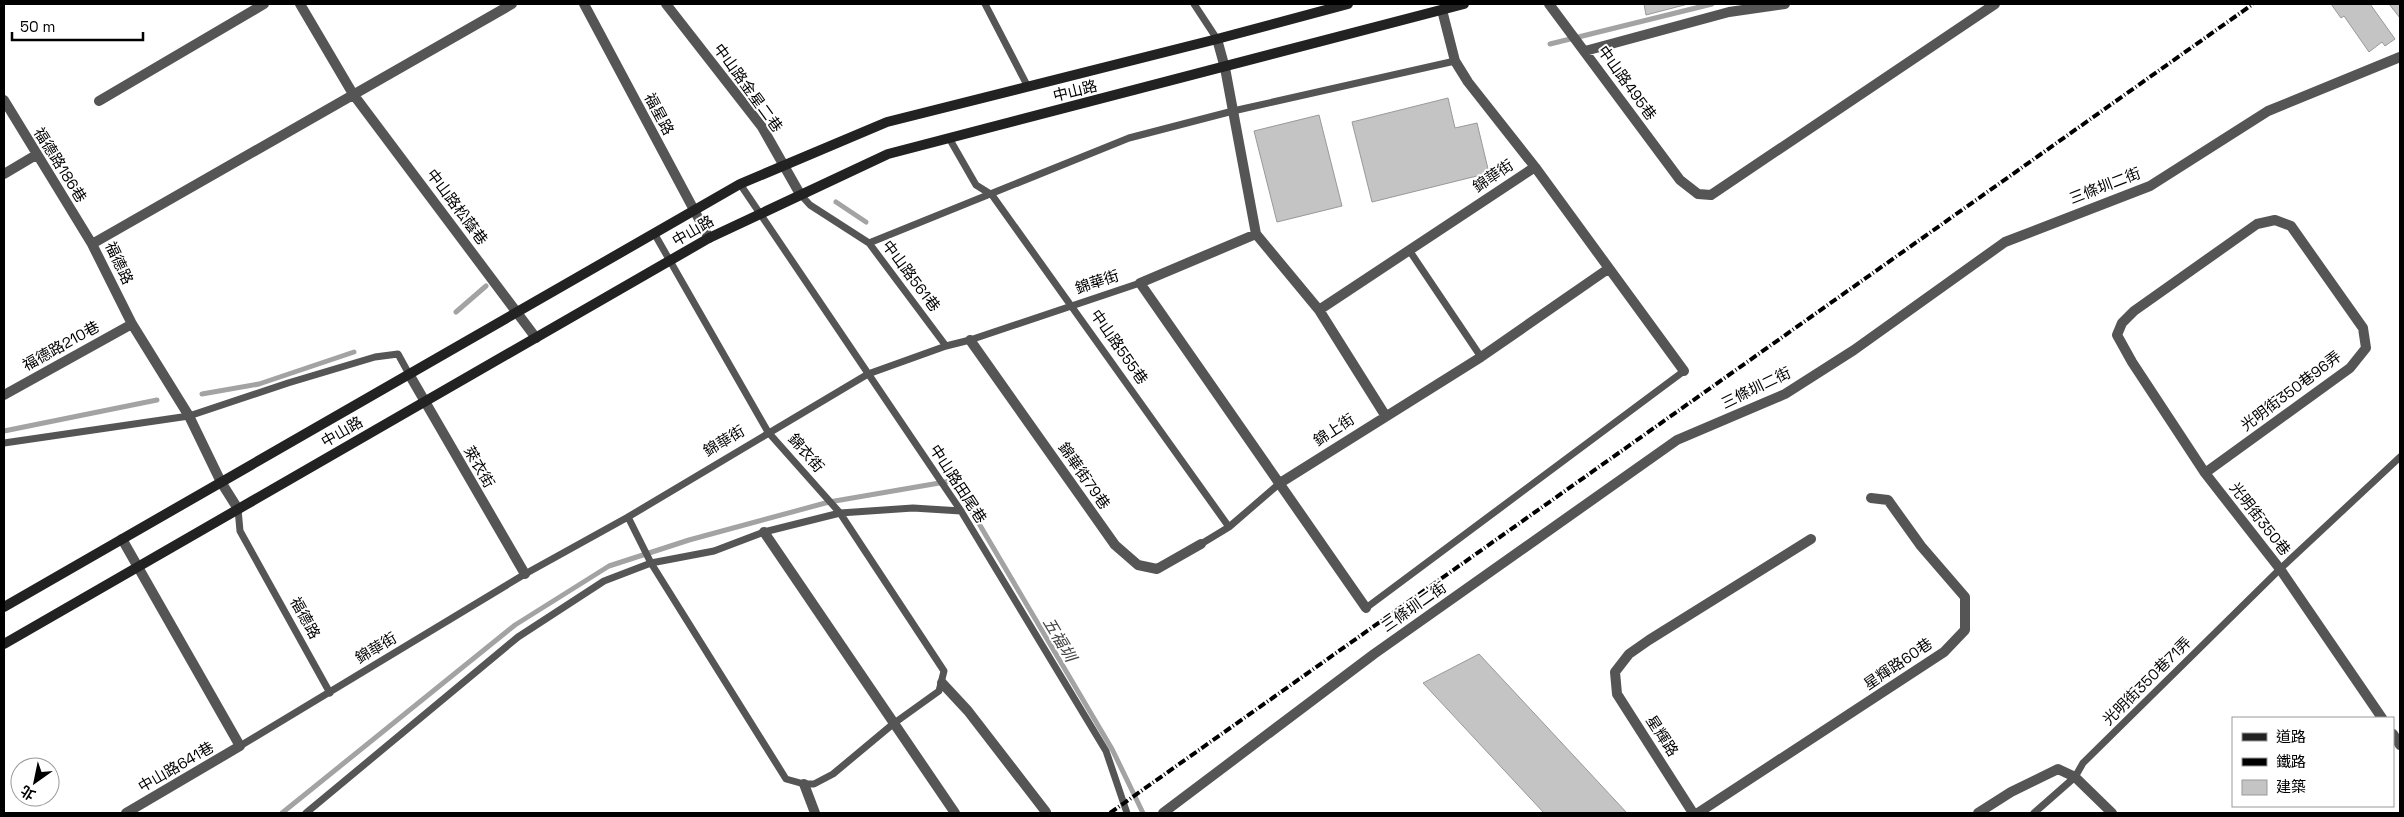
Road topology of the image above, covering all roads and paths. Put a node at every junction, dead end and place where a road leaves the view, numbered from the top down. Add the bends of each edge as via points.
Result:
1 (264, 4) edge
2 (300, 4) edge
3 (512, 4) edge
4 (584, 4) edge
5 (666, 4) edge
6 (985, 4) edge
7 (1194, 4) edge
8 (1348, 4) edge
9 (1464, 4) edge
10 (1549, 4) edge
11 (1786, 4) edge
12 (1995, 4) edge
13 (1442, 10) junction
14 (1217, 39) junction
15 (1585, 51) junction
16 (2400, 57) edge
17 (1455, 61) junction
18 (1225, 68) junction
19 (1027, 86) junction
20 (353, 94) junction
21 (4, 100) edge
22 (99, 101) dead end
23 (1233, 111) junction
24 (949, 138) junction
25 (36, 156) junction
26 (782, 165) junction
27 (1535, 167) junction
28 (4, 174) edge
29 (740, 184) junction
30 (800, 194) junction
31 (992, 195) junction
32 (693, 212) junction
33 (759, 213) junction
34 (654, 234) junction
35 (1256, 234) junction
36 (709, 238) junction
37 (869, 243) junction
38 (92, 244) junction
39 (1410, 250) junction
40 (670, 262) junction
41 (1608, 269) junction
42 (1140, 283) junction
43 (1073, 306) junction
44 (1319, 310) junction
45 (517, 312) junction
46 (132, 324) junction
47 (2118, 335) joint
48 (536, 338) junction
49 (970, 340) junction
50 (946, 346) junction
51 (1481, 357) junction
52 (1684, 371) joint
53 (409, 374) junction
54 (868, 374) junction
55 (4, 395) edge
56 (424, 403) junction
57 (189, 416) junction
58 (1385, 416) junction
59 (768, 432) junction
60 (4, 442) edge
61 (2400, 457) edge
62 (2205, 474) junction
63 (221, 482) junction
64 (1280, 483) junction
65 (1871, 498) dead end
66 (238, 510) junction
67 (961, 511) junction
68 (840, 514) junction
69 (628, 517) junction
70 (1229, 527) junction
71 (764, 532) junction
72 (122, 539) junction
73 (1811, 539) dead end
74 (1201, 544) joint
75 (651, 562) junction
76 (138, 567) junction
77 (2280, 569) junction
78 (525, 574) junction
79 (4, 607) edge
80 (1366, 608) joint
81 (4, 644) edge
82 (942, 683) junction
83 (330, 693) junction
84 (2381, 717) edge
85 (893, 724) junction
86 (240, 746) junction
87 (2074, 776) junction
88 (804, 784) junction
89 (1046, 812) edge
90 (126, 813) edge
91 (306, 813) edge
92 (815, 813) edge
93 (955, 813) edge
94 (1127, 813) edge
95 (1163, 813) edge
96 (1694, 813) edge
97 (1698, 813) edge
98 (1978, 813) edge
99 (2034, 813) edge
100 (2112, 813) edge

1 - 22 street
2 - 20 street, 中山路松蔭巷
3 - 20 street, 福德路
4 - 32 street, 福星路
5 - 26 street, 中山路金星二巷 via 762,126
6 - 19 lane
7 - 14 lane
8 - 14 street, 中山路
9 - 13 street, 中山路
10 - 15 street, 中山路495巷
11 - 15 street via 1730,12
12 - 15 street, 中山路495巷 via 1711,195 1698,194 1680,180
13 - 17 street
13 - 18 street, 中山路
14 - 18 street
14 - 19 street, 中山路
16 - 95 street, 三條圳二街 via 2268,111 2150,186 2005,242 1854,350 1785,394 1677,440 1374,654
17 - 23 lane
17 - 27 street
18 - 23 street
18 - 24 street, 中山路
19 - 26 street, 中山路 via 887,122
20 - 38 street, 福德路
20 - 45 street, 中山路松蔭巷
21 - 25 street, 福德路186巷
23 - 31 lane via 1128,138
23 - 35 street
24 - 30 street, 中山路 via 888,154
24 - 31 lane, 中山路555巷 via 976,185
25 - 28 street
25 - 38 street, 福德路186巷
26 - 29 street, 中山路
26 - 30 street, 中山路金星二巷
27 - 39 street, 錦華街
27 - 41 street
29 - 32 street, 中山路
29 - 33 lane, 中山路田尾巷
30 - 33 street, 中山路
30 - 37 lane, 中山路561巷 via 810,205
31 - 37 lane
31 - 43 lane, 中山路555巷
32 - 34 street, 中山路
32 - 36 street, 福星路
33 - 36 street, 中山路
33 - 54 lane, 中山路田尾巷
34 - 40 lane, 錦衣街
34 - 45 street, 中山路
35 - 42 street, 錦華街
35 - 44 street
36 - 40 street, 中山路
37 - 50 lane, 中山路561巷
38 - 46 street, 福德路
39 - 44 street, 錦華街
39 - 51 lane
40 - 48 street, 中山路
40 - 59 lane, 錦衣街
41 - 51 street, 錦上街
41 - 52 street
42 - 43 lane, 錦華街
42 - 64 street
43 - 49 lane, 錦華街
43 - 70 lane, 中山路555巷
44 - 58 street
45 - 48 street, 中山路松蔭巷
45 - 53 street, 中山路
46 - 55 street, 福德路210巷
46 - 57 street, 福德路
47 - 62 street, 光明街350巷
47 - 62 street, 光明街350巷96弄 via 2122,323 2134,311 2256,224 2275,220 2291,226 2363,328 2366,348 2350,368
48 - 56 street, 中山路
49 - 50 lane, 錦華街
49 - 74 street, 錦華街79巷 via 1114,545 1138,565 1157,569
50 - 54 lane, 錦華街
51 - 58 street, 錦上街
52 - 80 lane
53 - 56 street, 萊衣街
53 - 57 lane via 398,354 375,357
53 - 63 street, 中山路
54 - 59 lane, 錦華街
54 - 67 lane, 中山路田尾巷
56 - 66 street, 中山路
56 - 78 street, 萊衣街
57 - 60 lane
57 - 63 street, 福德路
58 - 64 street, 錦上街
59 - 68 lane, 錦衣街
59 - 69 lane, 錦華街
61 - 77 lane, 光明街350巷71弄
62 - 77 street, 光明街350巷
63 - 66 street, 福德路
63 - 72 street, 中山路
64 - 70 lane
64 - 80 street
65 - 97 street, 星輝路60巷 via 1888,500 1921,546 1965,597 1964,630 1944,652
66 - 76 street, 中山路
66 - 83 lane, 福德路 via 240,531
67 - 68 lane via 912,508
67 - 94 lane, 中山路田尾巷 via 1106,751
68 - 71 lane
68 - 82 lane, 錦衣街 via 944,671
69 - 75 lane
69 - 78 lane, 錦華街
70 - 74 lane
71 - 75 lane via 714,551
71 - 85 street
72 - 76 street
72 - 79 street, 中山路
73 - 96 street, 星輝路 via 1649,640 1629,654 1615,672 1617,694
75 - 88 lane via 786,779
75 - 91 lane via 604,581 518,636
76 - 81 street, 中山路
76 - 86 street
77 - 84 street, 光明街350巷
77 - 87 lane, 光明街350巷71弄 via 2083,763
78 - 83 lane, 錦華街
82 - 85 lane via 939,692
82 - 89 street, 錦衣街
83 - 86 lane, 錦華街
85 - 88 lane via 833,774 814,784
85 - 93 street
86 - 90 street, 中山路641巷
87 - 98 street via 2058,769
87 - 99 lane, 光明街350巷71弄
87 - 100 street
88 - 92 street

